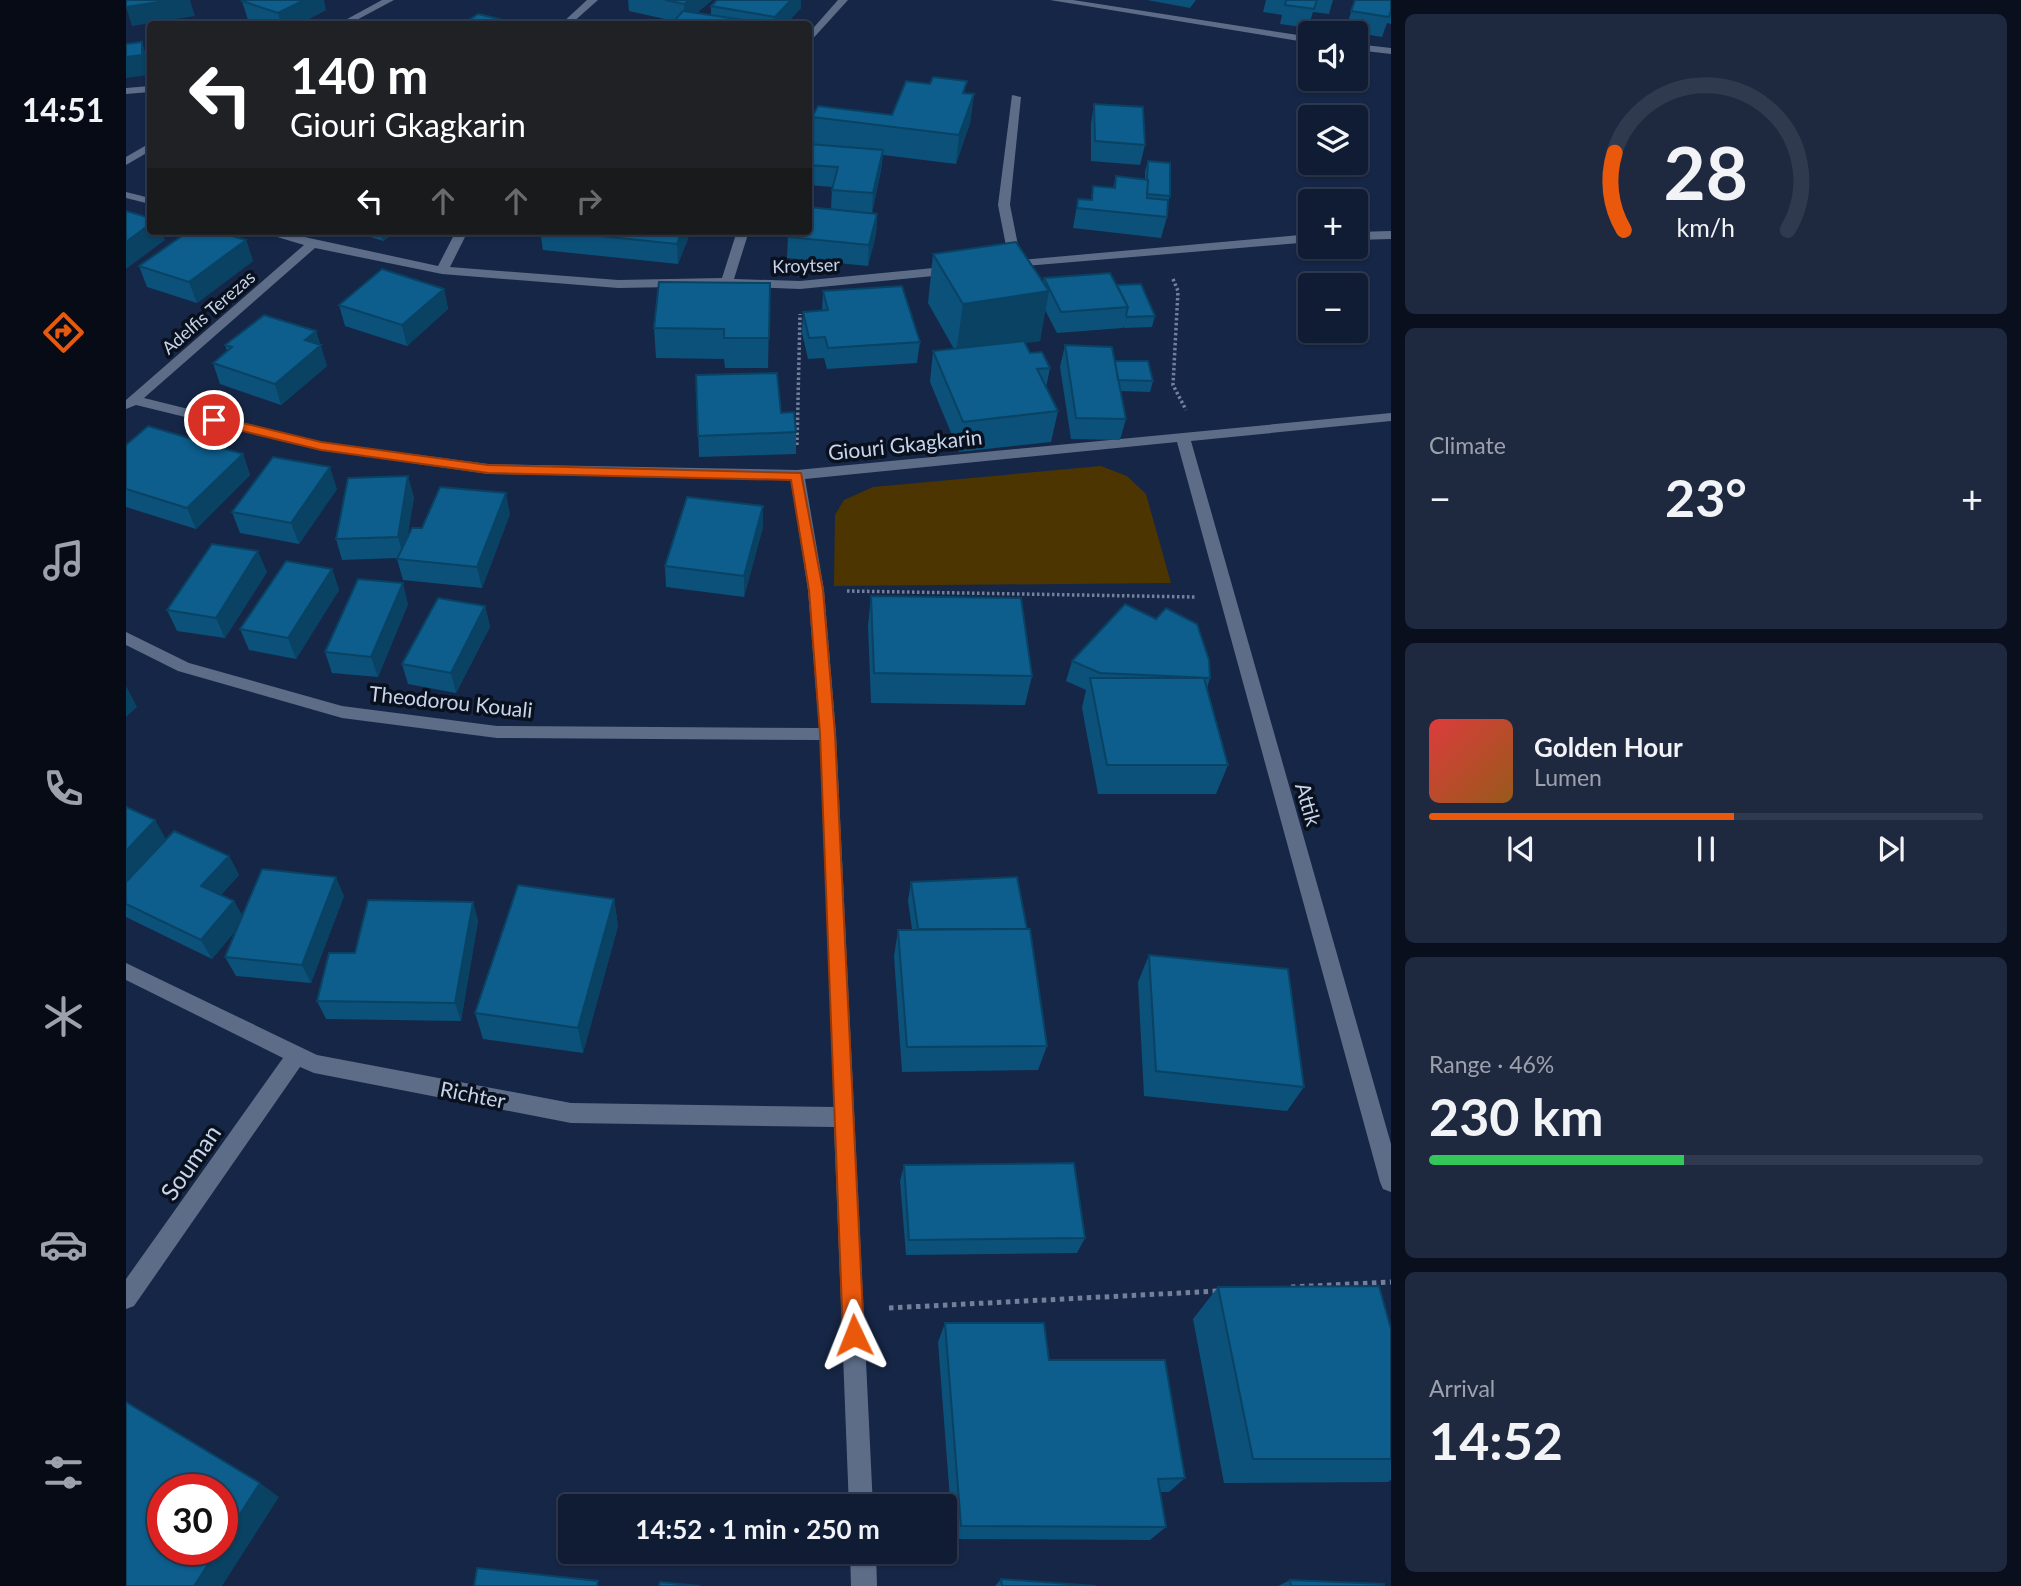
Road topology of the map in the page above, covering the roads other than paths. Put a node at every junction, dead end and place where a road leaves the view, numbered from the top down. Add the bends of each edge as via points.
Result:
1 (388, 0) edge
2 (593, 0) edge
3 (843, 0) edge
4 (1055, 0) edge
5 (349, 21) edge
6 (569, 21) edge
7 (812, 36) edge
8 (1298, 38) edge
9 (1368, 48) edge
10 (1391, 51) edge
11 (147, 89) edge
12 (126, 90) edge
13 (1016, 97) dead end
14 (147, 147) edge
15 (126, 162) edge
16 (126, 195) edge
17 (147, 200) edge
18 (278, 235) edge
19 (460, 235) edge
20 (742, 235) edge
21 (1391, 235) edge
22 (1368, 236) edge
23 (1298, 239) edge
24 (313, 244) junction
25 (1016, 264) junction
26 (990, 266) edge
27 (965, 269) edge
28 (442, 270) junction
29 (727, 282) junction
30 (130, 403) edge
31 (1391, 417) edge
32 (1191, 437) junction
33 (797, 475) junction
34 (126, 638) edge
35 (828, 734) junction
36 (126, 971) edge
37 (296, 1056) junction
38 (844, 1116) junction
39 (1391, 1182) edge
40 (126, 1298) edge
41 (860, 1494) edge
42 (863, 1564) edge
43 (864, 1586) edge

1 - 5 street
2 - 6 street
3 - 7 street
4 - 8 street
9 - 10 street
11 - 12 street
13 - 25 street via 1004,205
14 - 15 street
16 - 17 street
18 - 24 street, Kroytser
19 - 28 street
20 - 29 street
21 - 22 street
23 - 25 street
24 - 28 street, Kroytser
24 - 30 street, Adelfis Terezas
25 - 26 street
27 - 29 street, Kroytser via 800,285
28 - 29 street, Kroytser via 618,284
30 - 33 street, Giouri Gkagkarin via 321,446 488,469
31 - 32 street, Giouri Gkagkarin
32 - 33 street, Giouri Gkagkarin
32 - 39 street, Attik via 1228,598
33 - 35 street via 816,590
34 - 35 street, Theodorou Kouali via 184,667 342,712 497,732
35 - 38 street
36 - 37 street, Richter
37 - 38 street, Richter via 314,1064 571,1113
37 - 40 street, Souman
38 - 41 street
42 - 43 street

